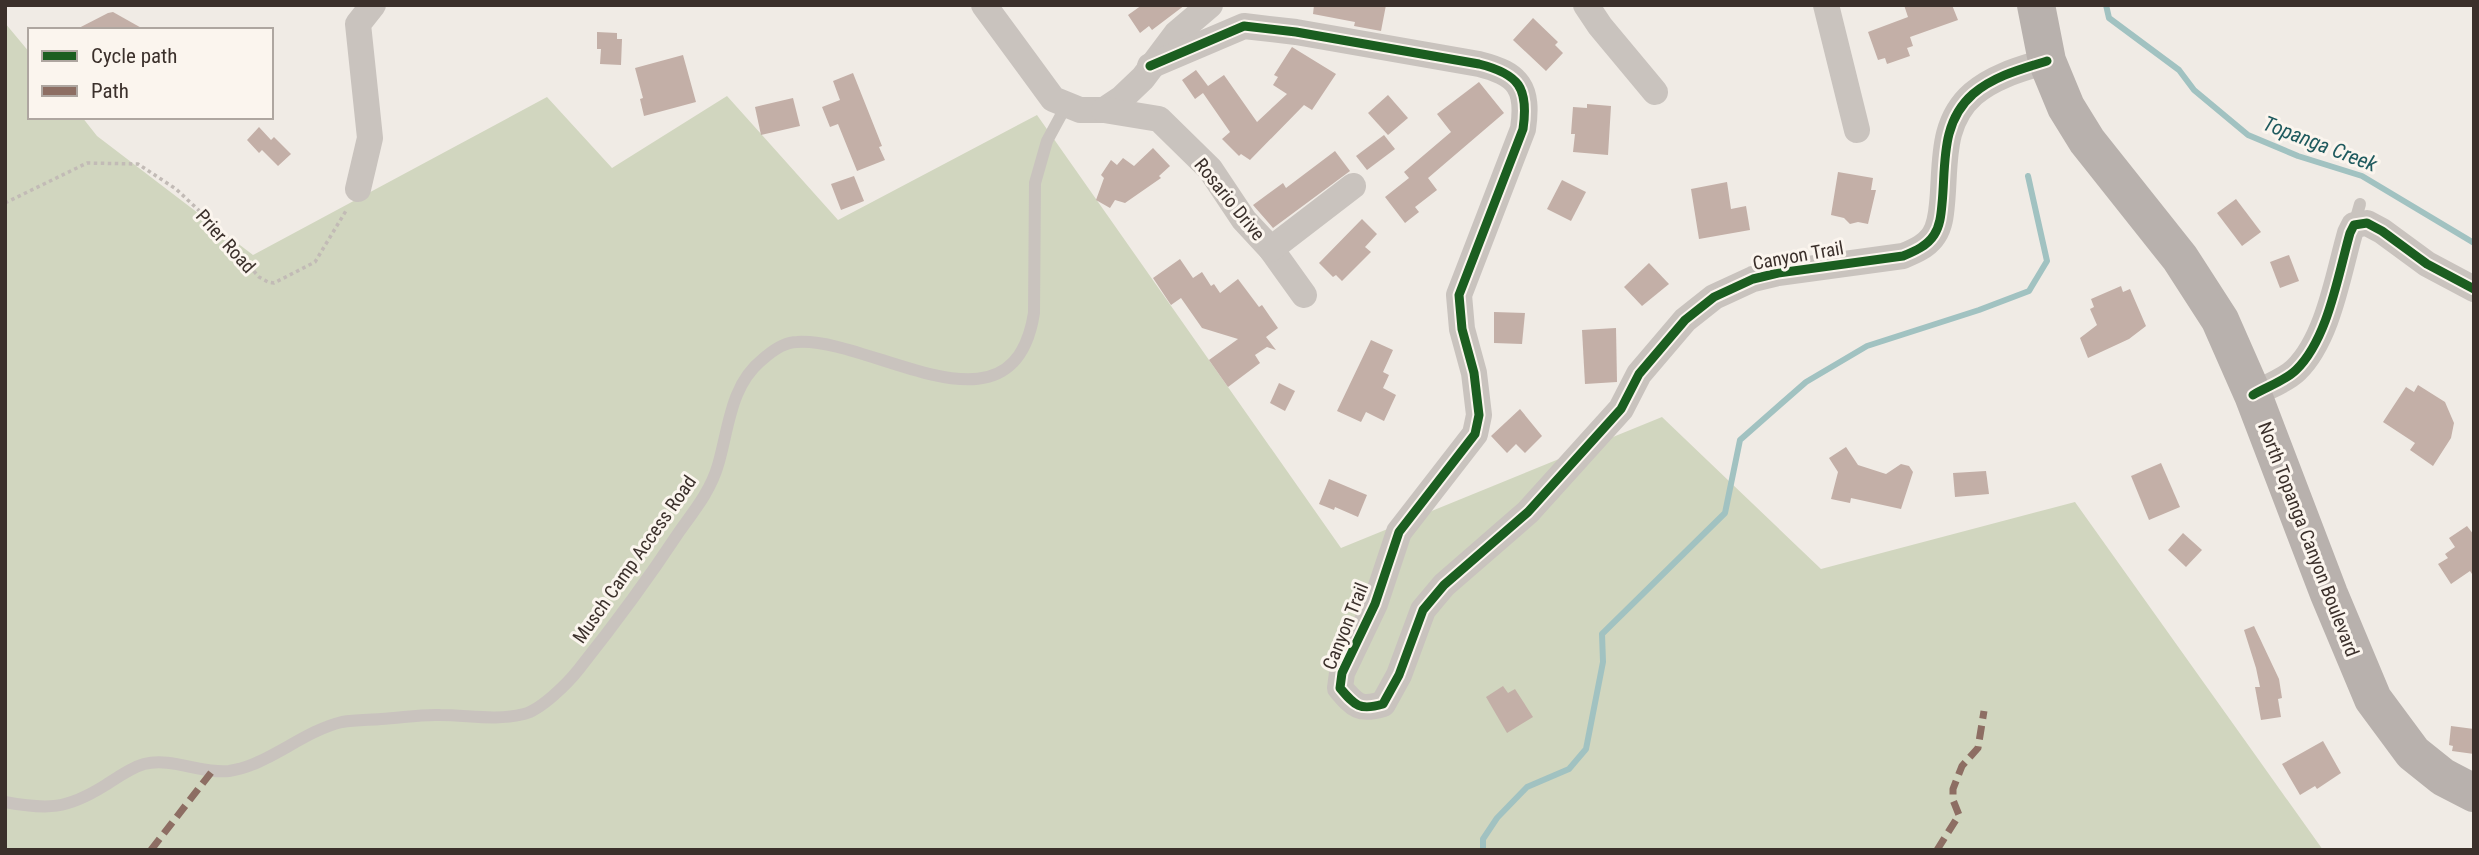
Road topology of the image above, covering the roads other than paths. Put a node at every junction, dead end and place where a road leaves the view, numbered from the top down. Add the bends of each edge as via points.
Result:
1 (373, 5) edge
2 (984, 5) edge
3 (1210, 5) edge
4 (1586, 5) edge
5 (1826, 5) edge
6 (2036, 5) edge
7 (2047, 61) junction
8 (1150, 66) junction
9 (1655, 92) dead end
10 (1066, 106) junction
11 (1104, 110) junction
12 (1857, 130) dead end
13 (1353, 186) dead end
14 (359, 189) road end
15 (1271, 249) junction
16 (2474, 289) edge
17 (1304, 295) dead end
18 (2253, 395) junction
19 (2474, 793) edge
20 (5, 802) edge

1 - 14 street via 358,24 370,138
2 - 10 street via 1041,86
3 - 8 street via 1176,34
4 - 9 street
5 - 12 street
6 - 7 main road, North Topanga Canyon Boulevard
7 - 8 street, Canyon Trail via 2001,75 1973,94 1955,116 1946,142 1941,219 1922,248 1903,256 1753,279 1714,297 1685,320 1639,374 1621,408 1528,512 1444,585 1423,610 1394,685 1383,704 1368,708 1354,705 1340,688 1342,673 1375,604 1399,532 1475,434 1479,415 1459,295 1522,129 1526,103 1505,71 1244,26
7 - 18 main road, North Topanga Canyon Boulevard via 2066,107 2087,141 2203,292
8 - 11 street via 1143,78
10 - 11 street, Rosario Drive
10 - 20 lane, Musch Camp Access Road via 1047,141 1035,183 1034,313 1031,335 1017,360 986,379 955,378 910,370 826,344 795,341 777,348 743,383 730,410 711,486 666,552 577,672 528,713 491,719 438,715 343,722 231,771 158,762 125,773 68,805
11 - 15 street, Rosario Drive via 1159,119 1210,169 1244,220
13 - 15 street
15 - 17 street, Rosario Drive
16 - 18 street via 2427,264 2357,215 2311,352 2294,372
18 - 19 main road, North Topanga Canyon Boulevard via 2373,699 2413,753 2443,778

